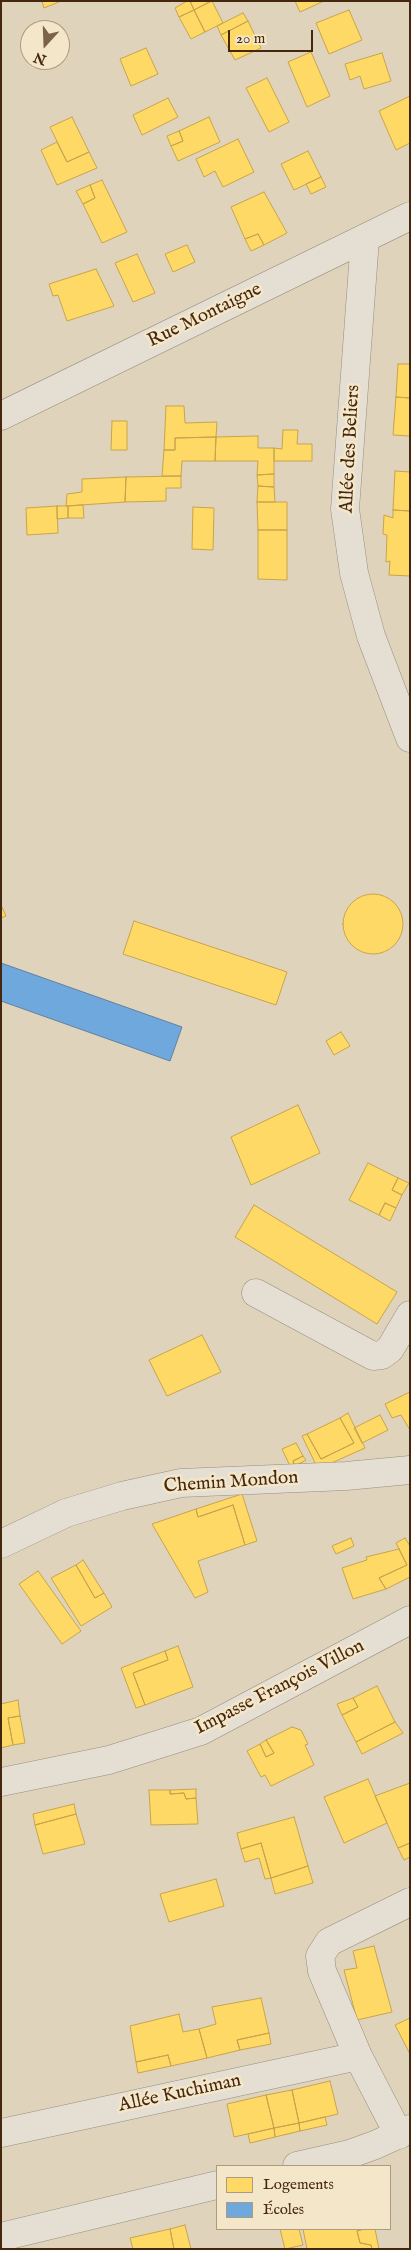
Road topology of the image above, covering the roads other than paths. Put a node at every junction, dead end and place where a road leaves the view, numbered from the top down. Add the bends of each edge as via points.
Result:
1 (410, 216) edge
2 (365, 240) junction
3 (1, 416) edge
4 (410, 738) edge
5 (256, 1293) dead end
6 (410, 1315) edge
7 (410, 1470) edge
8 (1, 1544) edge
9 (410, 1620) edge
10 (1, 1782) edge
11 (410, 1902) edge
12 (358, 2056) junction
13 (404, 2132) edge
14 (1, 2133) edge
15 (301, 2165) edge
16 (216, 2185) edge
17 (1, 2237) edge

1 - 2 street, Rue Montaigne
2 - 3 street, Rue Montaigne
2 - 4 street, Allée des Beliers via 345,509 354,573 369,627
5 - 6 street via 373,1356 382,1355 390,1349
7 - 8 street, Chemin Mondon via 181,1483 66,1513
9 - 10 street, Impasse François Villon via 201,1731 109,1760
11 - 12 street via 329,1942 320,1956 322,1971
12 - 13 street
12 - 14 street, Allée Kuchiman
13 - 15 street via 350,2154
16 - 17 street

